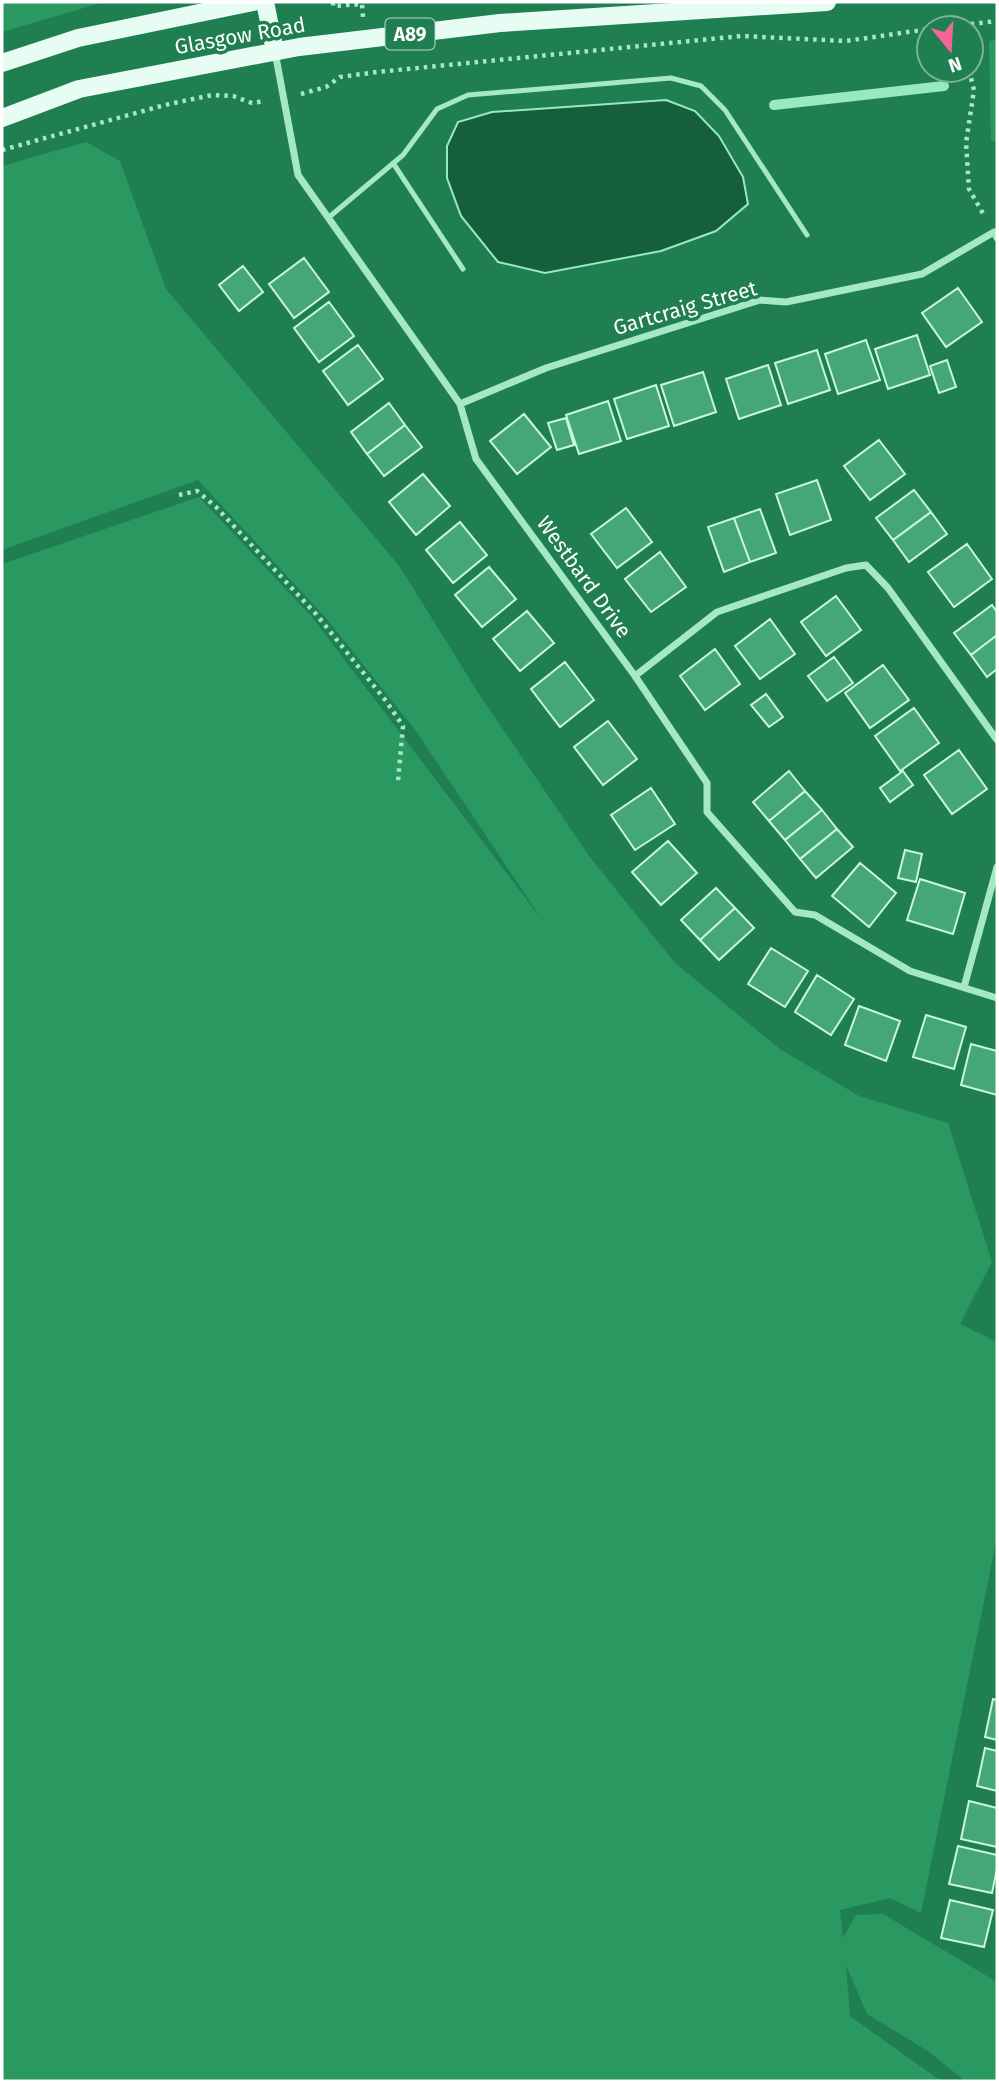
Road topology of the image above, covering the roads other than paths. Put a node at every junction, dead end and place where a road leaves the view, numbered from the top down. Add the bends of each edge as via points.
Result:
1 (253, 2) edge
2 (265, 2) edge
3 (827, 2) edge
4 (275, 51) junction
5 (2, 63) edge
6 (2, 118) edge
7 (393, 163) junction
8 (328, 218) junction
9 (807, 235) dead end
10 (995, 235) edge
11 (463, 269) dead end
12 (460, 404) junction
13 (635, 676) junction
14 (997, 740) edge
15 (997, 867) edge
16 (964, 987) junction
17 (997, 998) edge

1 - 5 main road, Glasgow Road via 78,38
2 - 4 main road
3 - 4 main road, Glasgow Road / A89 via 500,23
4 - 6 main road, Glasgow Road / A89 via 79,89
4 - 8 street, Westbard Drive via 298,174
7 - 8 lane
7 - 9 lane via 437,109 468,95 671,78 701,86 725,110
7 - 11 lane
8 - 12 street, Westbard Drive
10 - 12 street, Gartcraig Street via 922,274 786,302 760,300 546,368
12 - 13 street, Westbard Drive via 476,459
13 - 14 street via 717,612 866,565 888,588
13 - 16 street, Westbard Drive via 707,783 707,811 794,912 814,915 910,971
15 - 16 street
16 - 17 street, Westbard Drive

